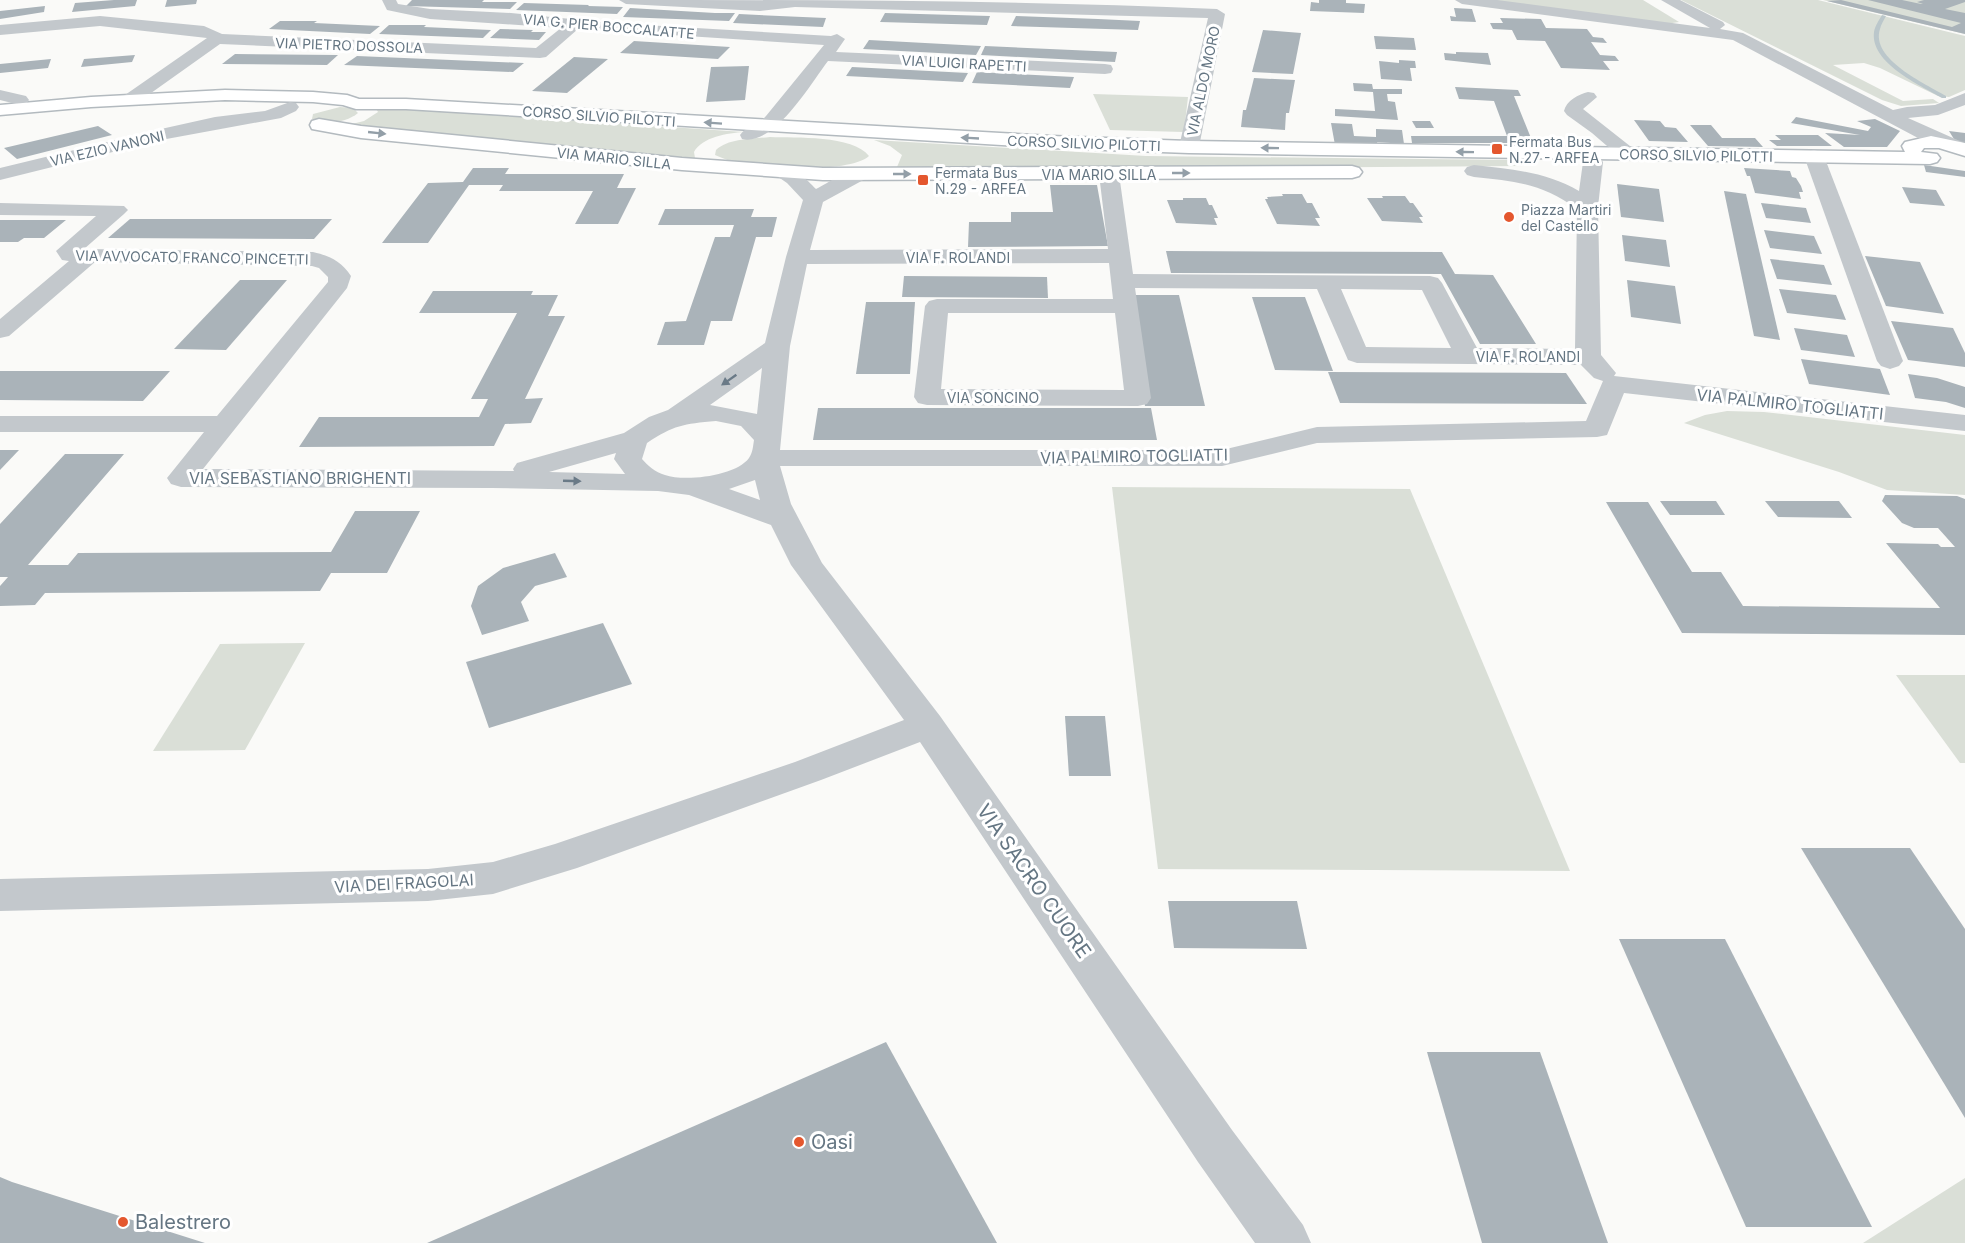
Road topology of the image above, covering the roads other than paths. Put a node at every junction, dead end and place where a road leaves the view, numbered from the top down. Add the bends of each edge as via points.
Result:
1 (388, 0) edge
2 (626, 0) edge
3 (1462, 0) edge
4 (1668, 0) edge
5 (791, 1) edge
6 (864, 5) junction
7 (575, 24) junction
8 (0, 30) edge
9 (1737, 36) junction
10 (216, 39) junction
11 (836, 41) junction
12 (824, 56) junction
13 (1105, 69) dead end
14 (0, 95) edge
15 (245, 95) junction
16 (1588, 97) dead end
17 (1965, 98) edge
18 (131, 99) junction
19 (0, 100) edge
20 (20, 100) junction
21 (91, 102) junction
22 (356, 104) junction
23 (0, 110) edge
24 (1895, 118) junction
25 (301, 120) junction
26 (767, 126) junction
27 (814, 129) junction
28 (843, 131) junction
29 (748, 135) junction
30 (1189, 147) junction
31 (1920, 151) junction
32 (1521, 153) junction
33 (1628, 154) junction
34 (1814, 156) junction
35 (1961, 157) edge
36 (1593, 162) junction
37 (1557, 166) junction
38 (734, 169) junction
39 (1451, 171) dead end
40 (1474, 171) junction
41 (781, 172) junction
42 (1370, 172) dead end
43 (0, 174) edge
44 (823, 174) junction
45 (860, 174) junction
46 (1109, 174) junction
47 (1589, 196) junction
48 (814, 200) junction
49 (0, 208) edge
50 (90, 255) junction
51 (797, 257) junction
52 (1121, 269) junction
53 (1326, 282) junction
54 (1126, 306) junction
55 (0, 331) edge
56 (777, 346) junction
57 (1468, 356) junction
58 (1588, 357) junction
59 (1890, 362) dead end
60 (1614, 384) junction
61 (678, 416) junction
62 (1965, 423) edge
63 (0, 424) edge
64 (224, 424) junction
65 (634, 440) junction
66 (766, 448) junction
67 (492, 479) junction
68 (657, 483) junction
69 (693, 487) junction
70 (784, 519) junction
71 (927, 725) junction
72 (0, 895) edge
73 (1286, 1243) edge

1 - 7 street, VIA G. PIER BOCCALATTE via 392,7 430,14
2 - 5 street, VIA ALDO MORO via 760,6
3 - 9 street
4 - 9 street
5 - 6 street, VIA ALDO MORO
6 - 11 street
6 - 30 street, VIA ALDO MORO via 1104,8 1218,14
7 - 10 street, VIA PIETRO DOSSOLA via 540,53
7 - 11 street, VIA G. PIER BOCCALATTE
8 - 10 street, VIA PIETRO DOSSOLA via 100,21 204,31 214,34
9 - 24 street
10 - 18 street
11 - 12 street
12 - 13 street, VIA LUIGI RAPETTI
12 - 26 street
14 - 20 street
15 - 18 street, CORSO SILVIO PILOTTI
15 - 22 street, CORSO SILVIO PILOTTI via 313,97
15 - 25 street, CORSO SILVIO PILOTTI via 281,101
16 - 33 street via 1573,111
17 - 24 street via 1938,110 1907,112
18 - 21 street, CORSO SILVIO PILOTTI
19 - 20 street, CORSO SILVIO PILOTTI
20 - 21 street, CORSO SILVIO PILOTTI
21 - 23 street, CORSO SILVIO PILOTTI
22 - 25 street, CORSO SILVIO PILOTTI via 367,107 369,113 351,122
26 -> 22 street, CORSO SILVIO PILOTTI
24 - 31 street
24 - 35 street
25 -> 38 street, VIA MARIO SILLA via 372,133
25 - 43 street, VIA EZIO VANONI via 215,123
26 - 27 street, CORSO SILVIO PILOTTI
26 - 29 street
27 - 28 street, CORSO SILVIO PILOTTI
27 - 29 street
30 -> 28 street, CORSO SILVIO PILOTTI
28 - 44 street via 877,147 882,157 862,166
29 - 38 street via 715,143 706,153
32 -> 30 street, CORSO SILVIO PILOTTI
31 - 34 street, CORSO SILVIO PILOTTI
31 - 35 street, CORSO SILVIO PILOTTI
32 - 33 street, CORSO SILVIO PILOTTI
32 - 37 street
33 - 34 street, CORSO SILVIO PILOTTI
33 - 36 street
34 - 59 street
36 - 37 street
36 - 47 street
37 - 40 street
37 - 47 street
38 - 41 street, VIA MARIO SILLA
39 - 40 street
40 - 47 street via 1525,176
41 - 44 street, VIA MARIO SILLA
41 - 48 street via 794,179
46 -> 42 street, VIA MARIO SILLA
44 - 45 street, VIA MARIO SILLA
45 -> 46 street, VIA MARIO SILLA
45 - 48 street
46 - 52 street, VIA SONCINO
47 - 58 street
48 - 51 street
49 - 50 street, VIA AVVOCATO FRANCO PINCETTI via 117,210 67,251 69,255
50 - 55 street
50 - 64 street, VIA AVVOCATO FRANCO PINCETTI via 313,259 336,269 339,283
51 - 52 street, VIA F. ROLANDI
51 - 56 street
52 - 53 street, VIA F. ROLANDI
52 - 54 street, VIA SONCINO
53 - 57 street, VIA F. ROLANDI via 1430,283
53 - 57 street, VIA F. ROLANDI via 1357,355
54 - 54 street, VIA SONCINO via 937,306 927,397 1138,398
56 -> 61 street
56 - 66 street
57 - 58 street, VIA F. ROLANDI
58 - 60 street
60 - 62 street, VIA PALMIRO TOGLIATTI
60 - 66 street, VIA PALMIRO TOGLIATTI via 1597,429 1317,435 1222,458
61 - 65 street, VIA SEBASTIANO BRIGHENTI
61 - 66 street via 716,413 750,420
63 - 64 street
64 - 67 street, VIA SEBASTIANO BRIGHENTI via 181,478
65 - 67 street, VIA SEBASTIANO BRIGHENTI
65 - 68 street via 628,459 637,473
66 - 69 street via 749,471 729,481
66 - 70 street, VIA SACRO CUORE via 776,504
67 -> 68 street, VIA SEBASTIANO BRIGHENTI
68 - 69 street, VIA SEBASTIANO BRIGHENTI
69 - 70 street
70 - 71 street, VIA SACRO CUORE via 807,565
71 - 72 street, VIA DEI FRAGOLAI via 808,771 493,878 428,885
71 - 73 street, VIA SACRO CUORE via 1215,1146

